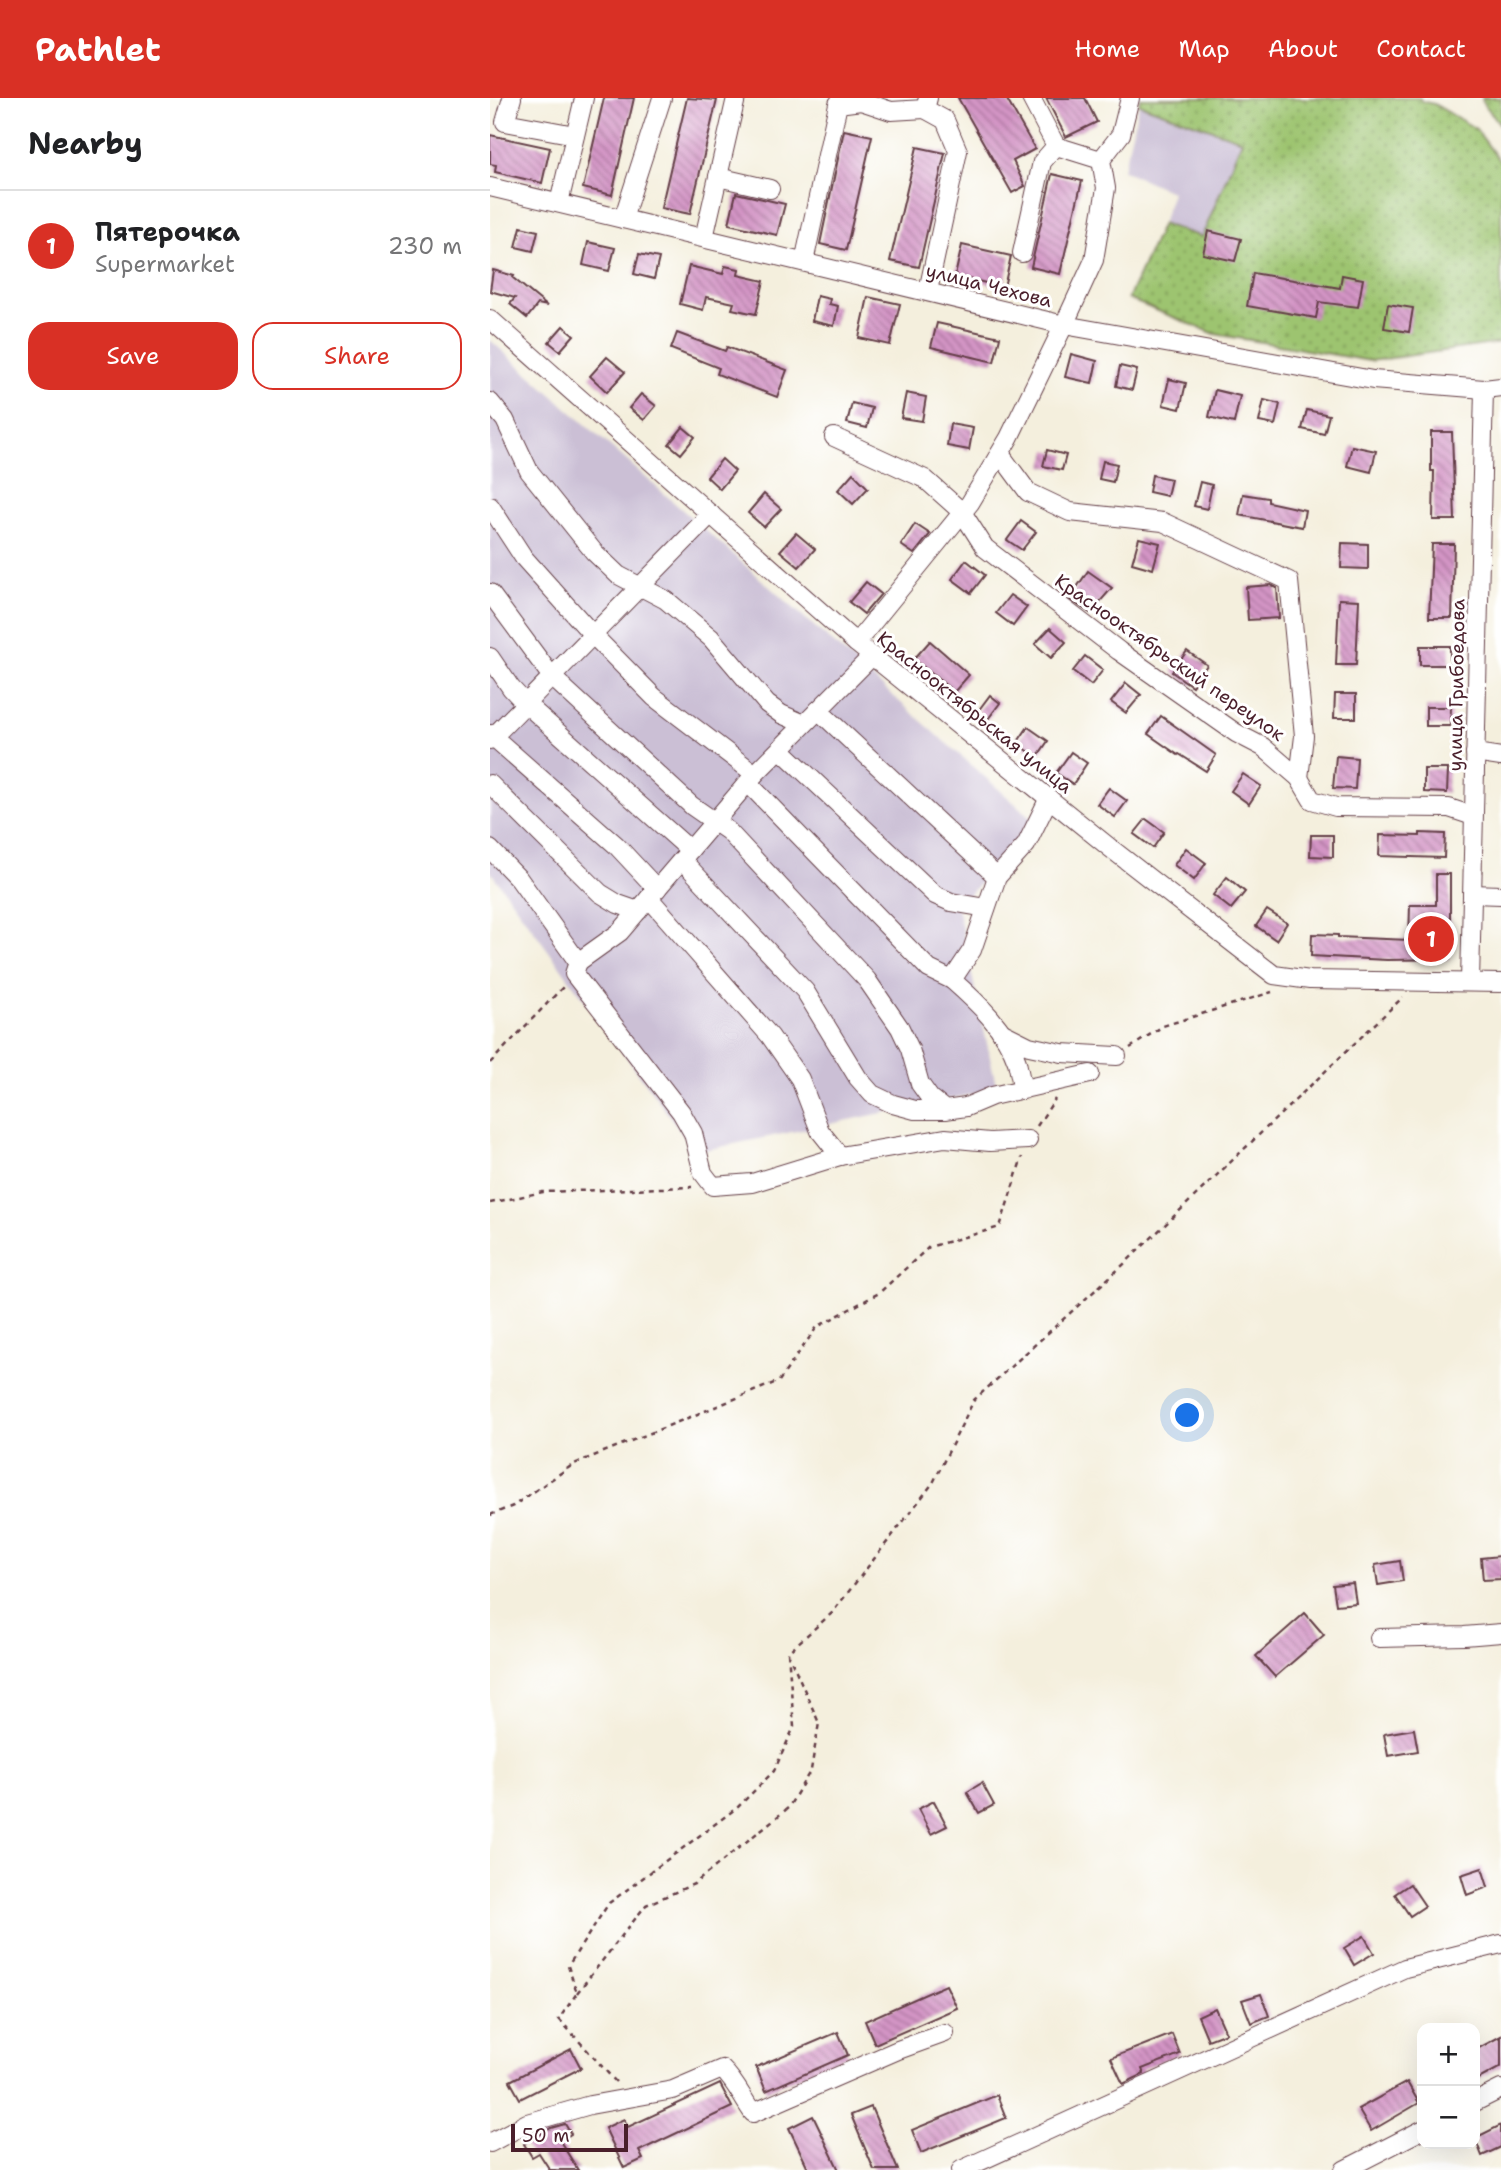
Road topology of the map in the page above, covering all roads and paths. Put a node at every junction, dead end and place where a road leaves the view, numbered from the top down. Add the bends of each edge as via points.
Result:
1 (512, 98) edge
2 (584, 98) edge
3 (662, 98) edge
4 (736, 98) edge
5 (1031, 98) edge
6 (1130, 98) edge
7 (860, 100) edge
8 (926, 104) edge
9 (575, 135) junction
10 (1056, 146) junction
11 (1101, 160) junction
12 (718, 177) junction
13 (490, 187) edge
14 (770, 189) dead end
15 (559, 203) junction
16 (623, 219) junction
17 (704, 238) junction
18 (1022, 253) dead end
19 (804, 262) junction
20 (928, 291) junction
21 (490, 320) edge
22 (1065, 325) junction
23 (1492, 388) edge
24 (490, 402) edge
25 (834, 436) dead end
26 (1000, 454) junction
27 (490, 506) edge
28 (962, 512) junction
29 (711, 514) junction
30 (641, 586) junction
31 (490, 593) edge
32 (593, 635) junction
33 (856, 643) junction
34 (872, 656) junction
35 (490, 657) edge
36 (552, 677) junction
37 (526, 704) junction
38 (818, 710) junction
39 (804, 724) junction
40 (491, 737) edge
41 (780, 749) junction
42 (1475, 753) junction
43 (1501, 757) edge
44 (751, 778) junction
45 (1299, 778) junction
46 (490, 784) edge
47 (1049, 798) junction
48 (1473, 816) junction
49 (714, 822) junction
50 (490, 849) edge
51 (686, 855) junction
52 (997, 877) junction
53 (1472, 894) junction
54 (1501, 895) edge
55 (648, 899) junction
56 (986, 908) junction
57 (576, 968) junction
58 (952, 980) junction
59 (1420, 982) junction
60 (1469, 982) junction
61 (1501, 983) edge
62 (1273, 992) dead end
63 (1001, 1032) junction
64 (1117, 1056) joint
65 (490, 1063) edge
66 (1090, 1074) dead end
67 (1023, 1090) junction
68 (1058, 1095) dead end
69 (945, 1110) junction
70 (1028, 1139) junction
71 (840, 1156) junction
72 (713, 1186) junction
73 (490, 1203) edge
74 (490, 1515) edge
75 (1501, 1633) edge
76 (1379, 1638) dead end
77 (788, 1652) junction
78 (1501, 1944) edge
79 (577, 1993) junction
80 (945, 2034) dead end
81 (1501, 2089) edge
82 (630, 2098) junction
83 (1480, 2100) edge
84 (1417, 2133) edge
85 (490, 2143) edge
86 (961, 2170) edge
87 (1344, 2170) edge

1 - 9 street via 505,122
2 - 9 street
3 - 16 street
4 - 12 street
5 - 10 street
6 - 11 street via 1121,134
7 - 8 street via 891,111
7 - 19 street via 838,104
8 - 20 street via 945,120 958,151
9 - 15 street
10 - 11 street
10 - 18 street via 1042,162
11 - 22 street via 1106,188 1094,260
12 - 14 street
12 - 17 street
13 - 15 street, улица Чехова
15 - 16 street, улица Чехова
16 - 17 street, улица Чехова
17 - 19 street, улица Чехова
19 - 20 street, улица Чехова
20 - 22 street, улица Чехова
21 - 29 street, Краснооктябрьская улица
22 - 23 street, улица Чехова via 1373,380
22 - 26 street
23 - 42 street, улица Грибоедова
24 - 30 street via 506,420 529,471 594,552 618,575
25 - 28 street, Краснооктябрьский переулок via 925,479
26 - 28 street
26 - 45 street via 1028,492 1070,512 1163,522 1289,580 1304,736
27 - 32 street via 524,558
28 - 33 street
28 - 45 street, Краснооктябрьский переулок via 985,548 1118,651 1263,747
29 - 30 street
29 - 33 street, Краснооктябрьская улица
30 - 32 street
30 - 39 street via 666,600 711,638 766,704
31 - 36 street
32 - 36 street
32 - 44 street via 654,697
33 - 34 street, Краснооктябрьская улица
34 - 38 street
34 - 47 street, Краснооктябрьская улица
35 - 37 street
36 - 37 street
36 - 49 street
37 - 40 street
37 - 51 street
38 - 39 street
38 - 52 street
39 - 41 street
40 - 55 street via 616,845
41 - 44 street
41 - 56 street via 935,895
42 - 43 street
42 - 48 street, улица Грибоедова
44 - 49 street
44 - 58 street via 929,969
45 - 48 street, Краснооктябрьский переулок via 1312,800 1336,807 1449,808
46 - 55 street via 600,893 618,904
47 - 52 street via 1026,845
47 - 59 street, Краснооктябрьская улица via 1274,975
48 - 53 street, улица Грибоедова
49 - 51 street
49 - 69 street via 867,980 900,1028 920,1084
50 - 57 street via 519,879
51 - 55 street
51 - 69 street via 805,990 872,1094 915,1110
52 - 56 street
53 - 54 street
53 - 60 street, улица Грибоедова
55 - 57 street via 620,932
55 - 71 street via 770,1036 800,1079 820,1131
56 - 58 street via 972,950
57 - 65 path
57 - 72 street via 681,1112 693,1132 703,1173
58 - 63 street via 975,999
59 - 60 street, Краснооктябрьская улица
59 - 77 path via 974,1400 933,1483 832,1613
60 - 61 street, Краснооктябрьская улица
62 - 64 path via 1163,1026
63 - 64 street via 1029,1046 1062,1053
63 - 67 street via 1016,1060
66 - 67 street
67 - 69 street
68 - 70 path
70 - 71 street via 945,1138
70 - 74 path via 1000,1227 929,1247 879,1293 817,1327 779,1381 574,1464 513,1506
71 - 72 street via 752,1183
72 - 73 path via 543,1192
75 - 76 street
77 - 79 path via 794,1727 774,1770 738,1807 610,1903 568,1966
77 - 79 path via 818,1723 811,1770 788,1808 694,1884 646,1905
78 - 86 street via 1405,1968
79 - 82 path via 559,2019
80 - 82 street via 752,2113 734,2080 722,2069 673,2090
81 - 83 street
82 - 85 street via 527,2123
84 - 87 street

